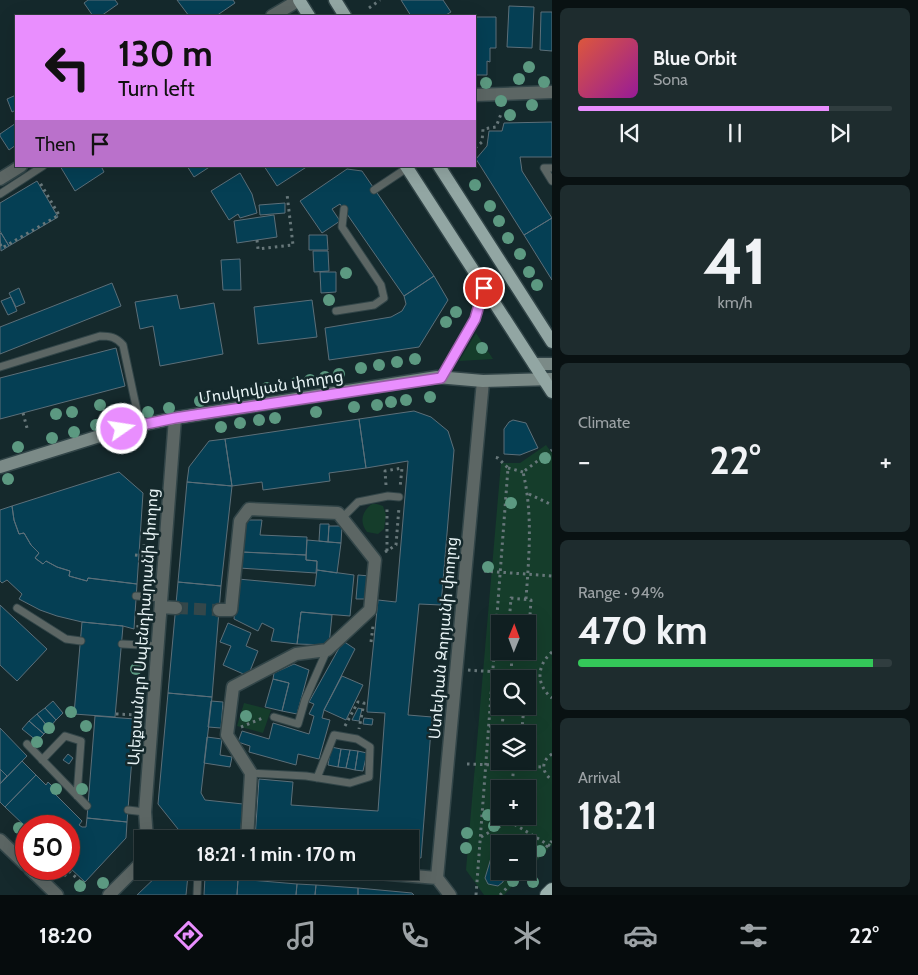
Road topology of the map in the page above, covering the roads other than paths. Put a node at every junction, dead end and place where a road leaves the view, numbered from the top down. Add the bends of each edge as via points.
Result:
1 (299, 0) edge
2 (335, 0) edge
3 (274, 15) edge
4 (308, 15) edge
5 (344, 15) edge
6 (552, 92) edge
7 (476, 95) edge
8 (19, 167) edge
9 (40, 167) edge
10 (406, 167) edge
11 (440, 167) edge
12 (552, 168) edge
13 (0, 179) edge
14 (552, 181) edge
15 (374, 190) dead end
16 (0, 194) edge
17 (344, 209) dead end
18 (484, 288) junction
19 (336, 311) dead end
20 (552, 342) edge
21 (534, 364) junction
22 (552, 364) edge
23 (0, 367) edge
24 (441, 378) junction
25 (548, 380) edge
26 (483, 381) junction
27 (552, 392) edge
28 (175, 418) junction
29 (140, 425) junction
30 (0, 466) edge
31 (399, 496) road end
32 (342, 518) junction
33 (136, 596) dead end
34 (161, 603) junction
35 (17, 608) dead end
36 (176, 608) tunnel mouth
37 (219, 610) dead end
38 (81, 641) dead end
39 (122, 644) dead end
40 (158, 646) junction
41 (327, 650) junction
42 (274, 716) road end
43 (27, 744) dead end
44 (42, 760) junction
45 (252, 773) junction
46 (317, 778) junction
47 (77, 796) junction
48 (87, 806) dead end
49 (128, 810) dead end
50 (145, 812) junction
51 (146, 830) edge
52 (248, 830) edge
53 (0, 840) edge
54 (15, 854) edge
55 (134, 870) edge
56 (419, 876) edge
57 (437, 878) junction
58 (41, 880) edge
59 (198, 880) edge
60 (552, 890) edge
61 (57, 895) edge
62 (109, 895) edge
63 (197, 895) edge
64 (450, 895) edge
65 (547, 895) edge

1 - 3 street
1 - 4 main road
2 - 5 main road
6 - 7 street
8 - 13 street
9 - 16 lane
10 - 15 lane
10 - 18 main road
11 - 20 main road
12 - 14 lane via 544,168
17 - 19 lane via 342,227 381,285 384,298 374,305
18 - 21 main road
18 - 24 lane via 475,319
21 - 22 main road
21 - 25 main road
23 - 29 lane via 100,336 117,339 123,344
24 - 26 main road, Մոսկովյան փողոց
24 - 28 main road, Մոսկովյան փողոց
25 - 26 main road, Մոսկովյան փողոց
25 - 27 main road
26 - 57 street, Ստեփան Զորյանի փողոց
28 - 29 main road, Մոսկովյան փողոց
28 - 34 street, Ալեքսանդր Սպենդիարյանի փողոց
29 - 30 main road, Մոսկովյան փողոց
31 - 32 lane via 358,502
32 - 37 street via 338,514 248,509 240,521 231,610
32 - 41 street via 375,560 370,610
33 - 34 lane
34 - 36 street
34 - 40 street, Ալեքսանդր Սպենդիարյանի փողոց
35 - 38 lane via 66,639
39 - 40 lane
40 - 50 street, Ալեքսանդր Սպենդիարյանի փողոց
41 - 42 lane via 298,724
41 - 45 street via 296,654 233,687 227,735
43 - 44 lane
44 - 47 lane
44 - 47 lane via 65,736 81,741
45 - 46 lane
45 - 52 street
46 - 46 lane via 350,783 369,778 370,748 357,739 334,735
47 - 48 lane
49 - 50 lane
50 - 51 street, Ալեքսանդր Սպենդիարյանի փողոց
53 - 54 street
55 - 62 street
56 - 57 street
57 - 64 street
58 - 61 street
59 - 63 lane
60 - 65 highway

